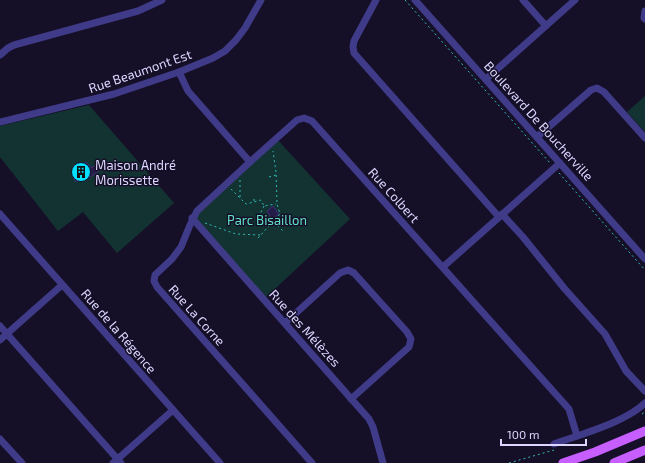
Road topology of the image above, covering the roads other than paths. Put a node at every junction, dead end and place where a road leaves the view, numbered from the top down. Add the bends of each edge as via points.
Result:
1 (162, 0) edge
2 (261, 0) edge
3 (376, 0) edge
4 (415, 0) edge
5 (523, 0) edge
6 (575, 0) edge
7 (645, 11) edge
8 (645, 19) edge
9 (546, 26) junction
10 (0, 55) edge
11 (179, 72) junction
12 (486, 79) junction
13 (0, 122) edge
14 (537, 137) junction
15 (645, 138) edge
16 (250, 162) junction
17 (560, 163) junction
18 (0, 214) edge
19 (501, 216) junction
20 (192, 218) junction
21 (644, 257) edge
22 (443, 267) junction
23 (62, 285) junction
24 (285, 323) junction
25 (0, 326) edge
26 (7, 334) junction
27 (0, 340) edge
28 (645, 391) edge
29 (351, 399) junction
30 (645, 403) edge
31 (172, 410) junction
32 (645, 431) edge
33 (577, 436) junction
34 (0, 439) edge
35 (554, 444) dead end
36 (645, 450) edge
37 (117, 462) edge
38 (22, 463) edge
39 (220, 463) edge
40 (312, 463) edge
41 (383, 463) edge
42 (563, 463) edge
43 (614, 463) edge

1 - 10 street via 138,12 19,44 8,48
2 - 11 street, Rue Beaumont Est via 242,32 228,48 213,58
3 - 19 street via 354,41 354,53
4 - 12 street, Boulevard De Boucherville
5 - 9 street
6 - 9 street
7 - 8 street
9 - 12 street
11 - 13 street, Rue Beaumont Est via 101,98
11 - 16 street via 188,91
12 - 14 street, Boulevard De Boucherville
14 - 15 street via 591,90 597,88 601,89
14 - 17 street, Boulevard De Boucherville
16 - 20 street, Rue La Corne
16 - 22 street, Rue Colbert via 297,120 310,120
17 - 19 street
17 - 21 street, Boulevard De Boucherville
18 - 23 street, Rue de la Régence
19 - 22 street
19 - 28 street via 523,237 605,334 626,371
20 - 24 street, Rue des Mélèzes
20 - 40 street, Rue La Corne via 181,248 156,274 155,284
22 - 33 street, Rue Colbert via 569,409
23 - 26 street
23 - 31 street, Rue de la Régence
24 - 29 street, Rue des Mélèzes
24 - 29 street via 340,273 348,270 354,273 407,332 411,339 409,347
25 - 26 street
26 - 27 street
26 - 37 street
29 - 41 street, Rue des Mélèzes via 371,422
30 - 33 street via 625,417
31 - 37 street
31 - 39 street, Rue de la Régence
32 - 42 main road
33 - 35 street
34 - 38 street
36 - 43 main road

